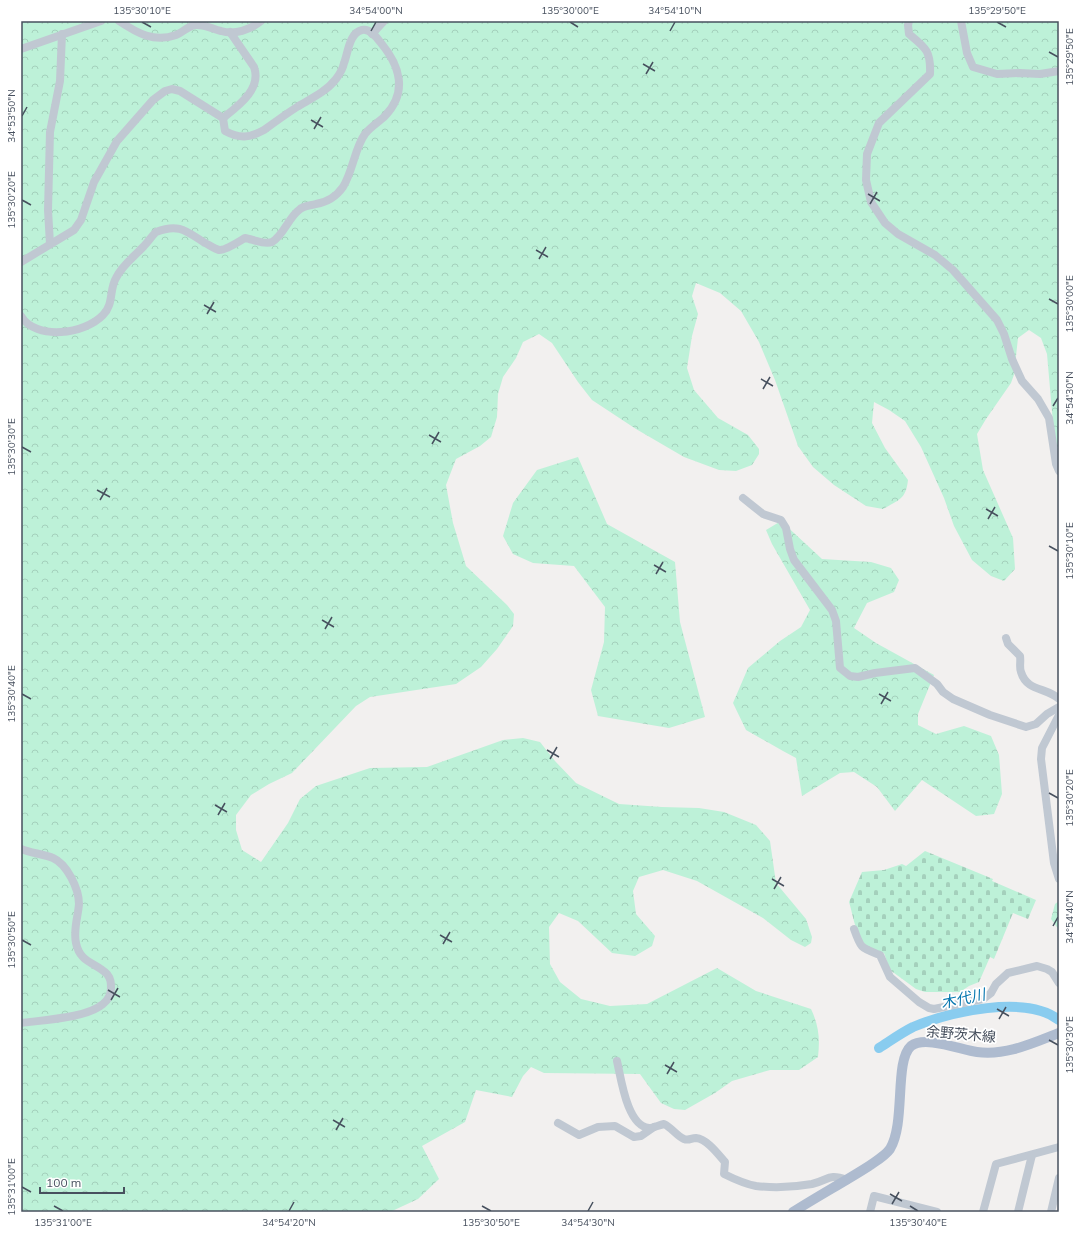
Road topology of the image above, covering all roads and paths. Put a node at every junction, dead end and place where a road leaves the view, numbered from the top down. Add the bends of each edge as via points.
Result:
1 (101, 21) edge
2 (119, 21) edge
3 (261, 21) edge
4 (384, 21) edge
5 (909, 21) edge
6 (961, 21) edge
7 (230, 32) junction
8 (62, 34) junction
9 (372, 34) junction
10 (21, 48) edge
11 (1059, 71) edge
12 (222, 118) junction
13 (50, 244) junction
14 (21, 262) edge
15 (21, 316) edge
16 (1059, 471) edge
17 (743, 498) dead end
18 (1006, 638) dead end
19 (1059, 699) edge
20 (1059, 707) edge
21 (1059, 715) edge
22 (21, 849) edge
23 (1059, 879) edge
24 (854, 929) dead end
25 (1059, 983) edge
26 (21, 1023) edge
27 (1059, 1033) edge
28 (617, 1061) dead end
29 (558, 1123) dead end
30 (656, 1126) junction
31 (1059, 1147) edge
32 (1032, 1155) junction
33 (1059, 1178) edge
34 (847, 1180) junction
35 (1056, 1204) edge
36 (798, 1211) edge
37 (870, 1212) edge
38 (937, 1212) edge
39 (984, 1212) edge
40 (1018, 1212) edge
41 (1051, 1212) edge

1 - 8 street
2 - 7 street via 135,32 155,38 175,35 193,26 206,25 222,32
3 - 7 street via 239,32
4 - 9 street
5 - 16 street via 909,34 925,48 931,61 930,74 879,123 867,154 866,180 871,202 885,223 935,255 953,270 996,320 1022,381 1049,418
6 - 11 street via 967,53 973,66 997,74 1040,74
7 - 12 street via 254,67 256,82 240,104
8 - 10 street
8 - 13 street via 60,81 50,132
9 - 12 street via 367,30 356,34 336,79 326,89 264,130 246,137 235,136 225,131
9 - 15 street via 387,50 396,67 400,78 399,89 392,107 365,133 336,196 300,209 272,242 265,243 245,238 219,250 178,228 156,232 120,270 114,280 110,304 104,315 77,330 44,331 34,328
12 - 13 street via 180,91 165,90 117,141 94,182 84,213 74,230
13 - 14 street
17 - 20 street via 763,514 782,520 794,560 832,610 836,622 840,668 845,673 858,677 915,668 953,699 1026,727 1036,724
18 - 19 street via 1008,644 1020,656 1020,670 1025,681 1035,689 1051,693
21 - 23 street via 1042,748 1041,760 1054,863
22 - 26 street via 54,858 71,877 79,904 75,931 79,952 85,960 106,974 111,982 111,994 104,1004 92,1010 78,1015
24 - 25 street via 864,950 880,955 890,977 929,1008 983,999 1008,973 1037,966 1052,972
27 - 34 main road, 余野茨木線 via 1022,1047 991,1053 932,1043 912,1046 902,1063 898,1126 894,1140 889,1150
28 - 30 street via 628,1108 640,1125 649,1128
29 - 30 street via 580,1135 598,1127 614,1126 634,1137 641,1136
30 - 34 street via 664,1124 681,1138 697,1138 707,1144 724,1162 724,1174 756,1186 812,1184 836,1176
31 - 32 street
32 - 39 street via 996,1164
32 - 40 street
33 - 35 street
34 - 36 main road, 余野茨木線
35 - 41 street
37 - 38 street via 874,1196

